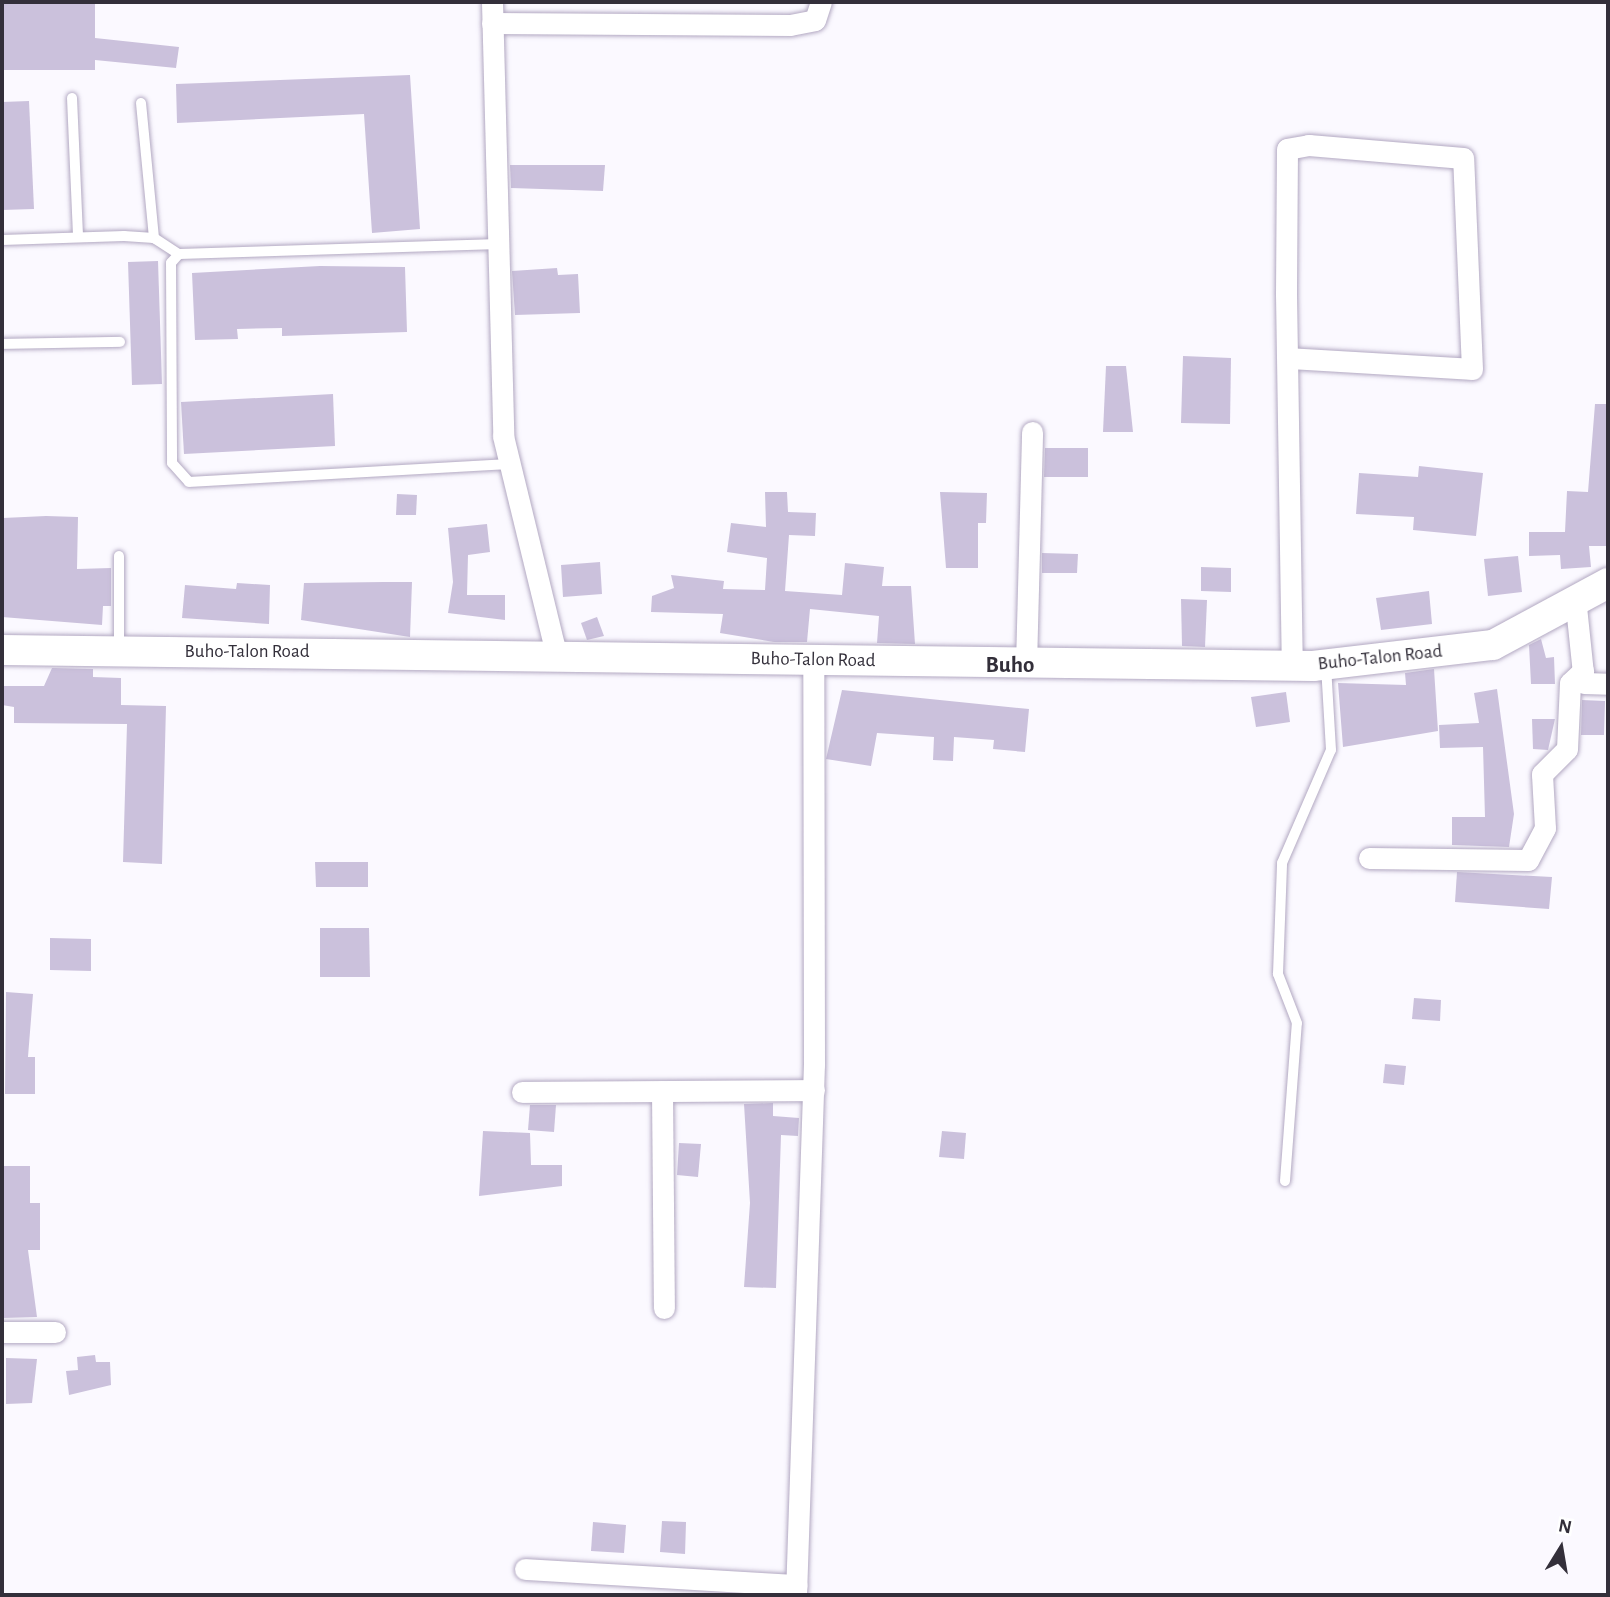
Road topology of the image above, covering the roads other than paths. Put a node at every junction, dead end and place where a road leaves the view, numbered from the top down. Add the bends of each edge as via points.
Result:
1 (492, 2) edge
2 (821, 2) edge
3 (492, 23) junction
4 (72, 98) dead end
5 (141, 103) dead end
6 (78, 237) junction
7 (154, 238) junction
8 (2, 240) edge
9 (499, 244) junction
10 (178, 254) junction
11 (120, 342) dead end
12 (2, 344) edge
13 (1288, 358) junction
14 (1032, 432) dead end
15 (508, 464) junction
16 (119, 556) dead end
17 (1608, 583) edge
18 (1575, 597) junction
19 (2, 650) edge
20 (119, 651) junction
21 (556, 654) junction
22 (813, 660) junction
23 (1026, 665) junction
24 (1326, 665) junction
25 (1292, 666) junction
26 (1583, 671) junction
27 (1608, 684) edge
28 (1369, 858) dead end
29 (814, 1090) junction
30 (662, 1091) junction
31 (522, 1092) dead end
32 (1286, 1181) dead end
33 (664, 1308) dead end
34 (2, 1332) edge
35 (55, 1332) dead end
36 (525, 1569) dead end
37 (797, 1590) edge

1 - 3 street
2 - 3 street via 815,20 790,25
3 - 9 street
4 - 6 lane
5 - 7 lane
6 - 7 lane
6 - 8 lane
7 - 10 lane
9 - 10 lane
9 - 15 street
10 - 15 lane via 171,263 172,463 189,482
11 - 12 lane
13 - 13 street via 1287,149 1310,145 1463,158 1472,369
13 - 25 street
14 - 23 street
15 - 21 street
16 - 20 lane
17 - 18 street, Buho-Talon Road
18 - 24 street, Buho-Talon Road via 1493,645
18 - 26 street
19 - 20 street, Buho-Talon Road
20 - 21 street, Buho-Talon Road
21 - 22 street, Buho-Talon Road
22 - 23 street, Buho-Talon Road
22 - 29 street
23 - 25 street, Buho-Talon Road
24 - 25 street, Buho-Talon Road
24 - 32 lane via 1331,750 1282,863 1278,974 1297,1023
26 - 27 street via 1584,683
26 - 28 street via 1570,683 1567,749 1542,774 1545,828 1528,860
29 - 30 street
29 - 37 street
30 - 31 street
30 - 33 street
34 - 35 street
36 - 37 street

